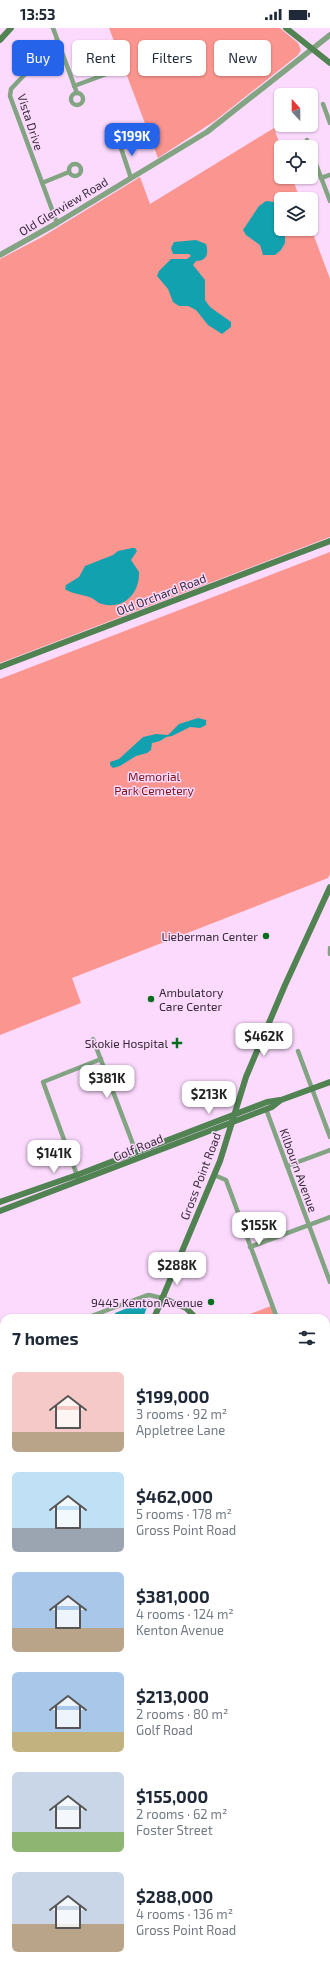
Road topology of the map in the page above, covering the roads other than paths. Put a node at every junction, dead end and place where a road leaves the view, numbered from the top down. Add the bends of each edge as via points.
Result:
1 (11, 28) edge
2 (53, 28) edge
3 (286, 28) edge
4 (330, 35) edge
5 (0, 40) edge
6 (57, 40) edge
7 (312, 49) junction
8 (64, 59) edge
9 (330, 63) edge
10 (24, 76) edge
11 (101, 76) edge
12 (74, 86) junction
13 (77, 93) dead end
14 (323, 104) dead end
15 (330, 122) edge
16 (118, 139) dead end
17 (318, 170) edge
18 (68, 172) dead end
19 (330, 175) edge
20 (131, 178) junction
21 (321, 178) junction
22 (42, 183) junction
23 (330, 201) edge
24 (57, 224) junction
25 (0, 255) edge
26 (330, 541) edge
27 (0, 667) edge
28 (330, 888) edge
29 (330, 948) edge
30 (330, 954) edge
31 (93, 1039) dead end
32 (298, 1051) dead end
33 (101, 1059) junction
34 (330, 1082) edge
35 (312, 1088) junction
36 (282, 1100) junction
37 (266, 1109) junction
38 (233, 1115) junction
39 (231, 1122) junction
40 (330, 1137) edge
41 (330, 1150) edge
42 (136, 1152) junction
43 (287, 1166) junction
44 (214, 1174) junction
45 (78, 1178) junction
46 (0, 1202) edge
47 (0, 1211) edge
48 (330, 1217) edge
49 (309, 1225) junction
50 (250, 1247) junction
51 (330, 1282) edge
52 (162, 1298) junction
53 (97, 1314) edge
54 (156, 1314) edge
55 (192, 1314) edge
56 (275, 1314) edge

1 - 5 main road
2 - 6 street
3 - 7 main road
4 - 7 street, Old Glenview Road
7 - 9 main road
7 - 20 street, Old Glenview Road via 207,132
8 - 12 street
10 - 22 street, Vista Drive via 10,92 10,99
11 - 12 street
12 - 13 street
14 - 15 street
16 - 20 street
17 - 21 street
18 - 22 street
19 - 21 street
20 - 24 street, Old Glenview Road
21 - 23 street
22 - 24 street, Vista Drive
24 - 25 street, Old Glenview Road
26 - 27 main road, Old Orchard Road
28 - 38 main road, Gross Point Road via 285,985
29 - 30 street
31 - 33 street
32 - 35 street
33 - 42 street
33 - 45 street via 43,1082
34 - 35 main road, Golf Road
35 - 36 main road, Golf Road
35 - 40 street
36 - 37 main road, Golf Road
36 - 38 main road, Golf Road via 267,1102
37 - 39 main road, Golf Road
37 - 43 street, Kilbourn Avenue
38 - 39 main road, Gross Point Road
38 - 42 main road, Golf Road
39 - 44 main road, Gross Point Road
39 - 45 main road, Golf Road
41 - 43 street
42 - 45 main road, Golf Road
43 - 49 street, Kilbourn Avenue
44 - 50 street via 226,1180
44 - 52 main road, Gross Point Road
45 - 46 main road, Golf Road
45 - 47 main road, Golf Road
48 - 49 street
49 - 50 street
49 - 51 street, Kilbourn Avenue
50 - 56 street
52 - 53 street via 149,1294
52 - 54 main road, Gross Point Road
52 - 55 main road via 186,1308

